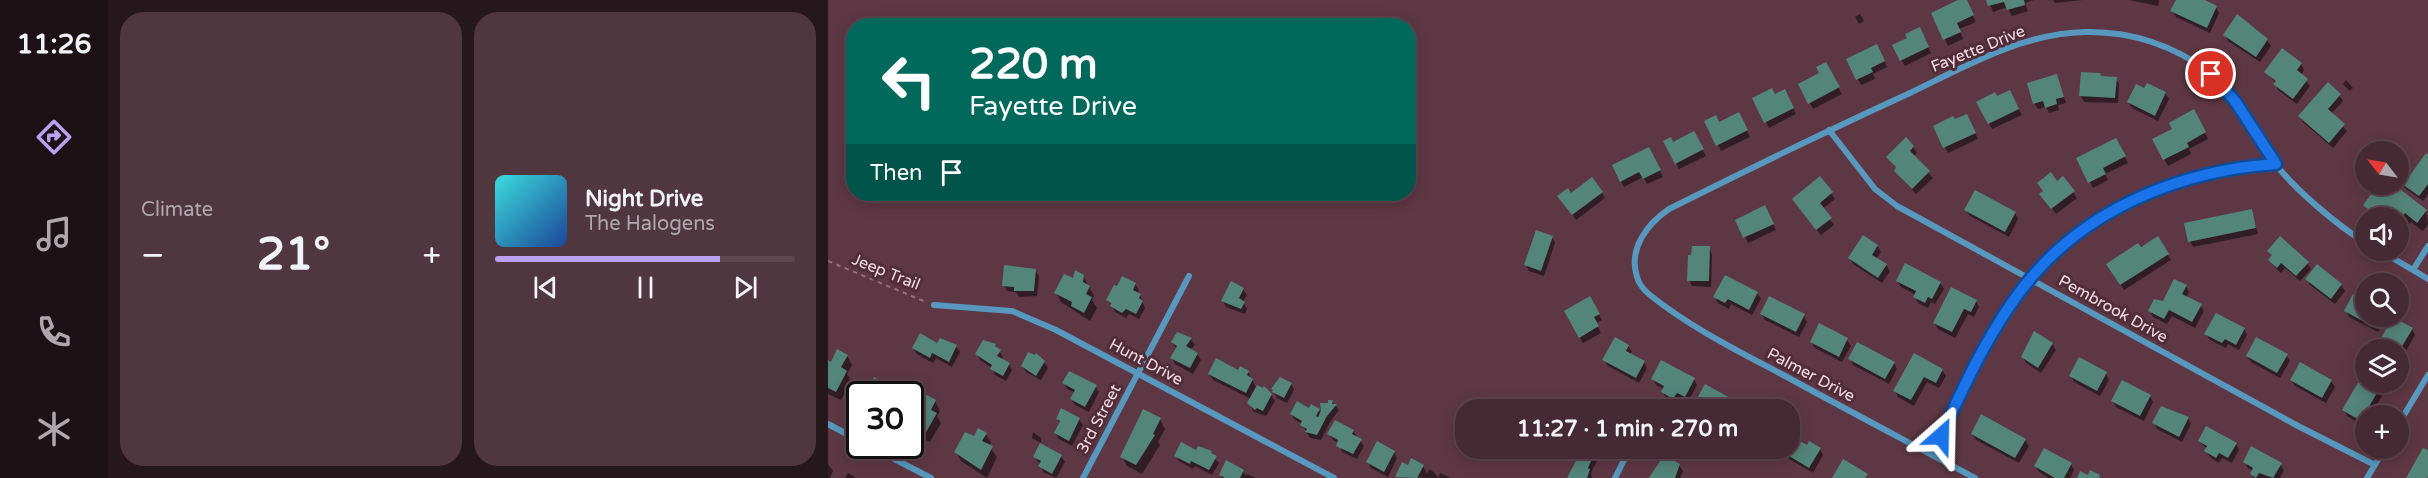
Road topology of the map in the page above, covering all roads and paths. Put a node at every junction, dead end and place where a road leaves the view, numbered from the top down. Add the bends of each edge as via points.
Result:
1 (1829, 130) junction
2 (2276, 164) junction
3 (2355, 234) edge
4 (2428, 246) edge
5 (828, 261) edge
6 (2398, 261) edge
7 (2413, 270) junction
8 (1189, 276) dead end
9 (2030, 279) junction
10 (2428, 279) edge
11 (1641, 285) joint
12 (934, 305) joint
13 (1139, 373) junction
14 (2428, 375) edge
15 (2409, 407) edge
16 (828, 424) edge
17 (846, 434) edge
18 (1932, 455) junction
19 (894, 459) edge
20 (1624, 459) edge
21 (2379, 459) edge
22 (2375, 465) junction
23 (931, 478) edge
24 (1083, 478) edge
25 (1334, 478) edge
26 (1615, 478) edge
27 (1975, 478) edge
28 (2367, 478) edge

1 - 2 street, Fayette Drive via 1990,56 2040,38 2111,32 2171,47 2211,74 2235,101
1 - 9 street, Pembrook Drive via 1875,189 1897,206
1 - 11 street, Fayette Drive via 1652,220 1634,256
2 - 3 street, Fayette Drive via 2308,198
2 - 9 street via 2212,172 2156,189 2096,221
4 - 7 street
5 - 12 path, Jeep Trail
6 - 7 street
7 - 10 street
8 - 13 street, 3rd Street
9 - 18 street via 1981,356
9 - 22 street, Pembrook Drive
11 - 18 street, Palmer Drive via 1679,316
12 - 13 street, Hunt Drive via 1012,311
13 - 24 street, 3rd Street
13 - 25 street, Hunt Drive
14 - 15 street
16 - 17 street
18 - 27 street, Palmer Drive
19 - 23 street
20 - 26 street
21 - 22 street
22 - 28 street

